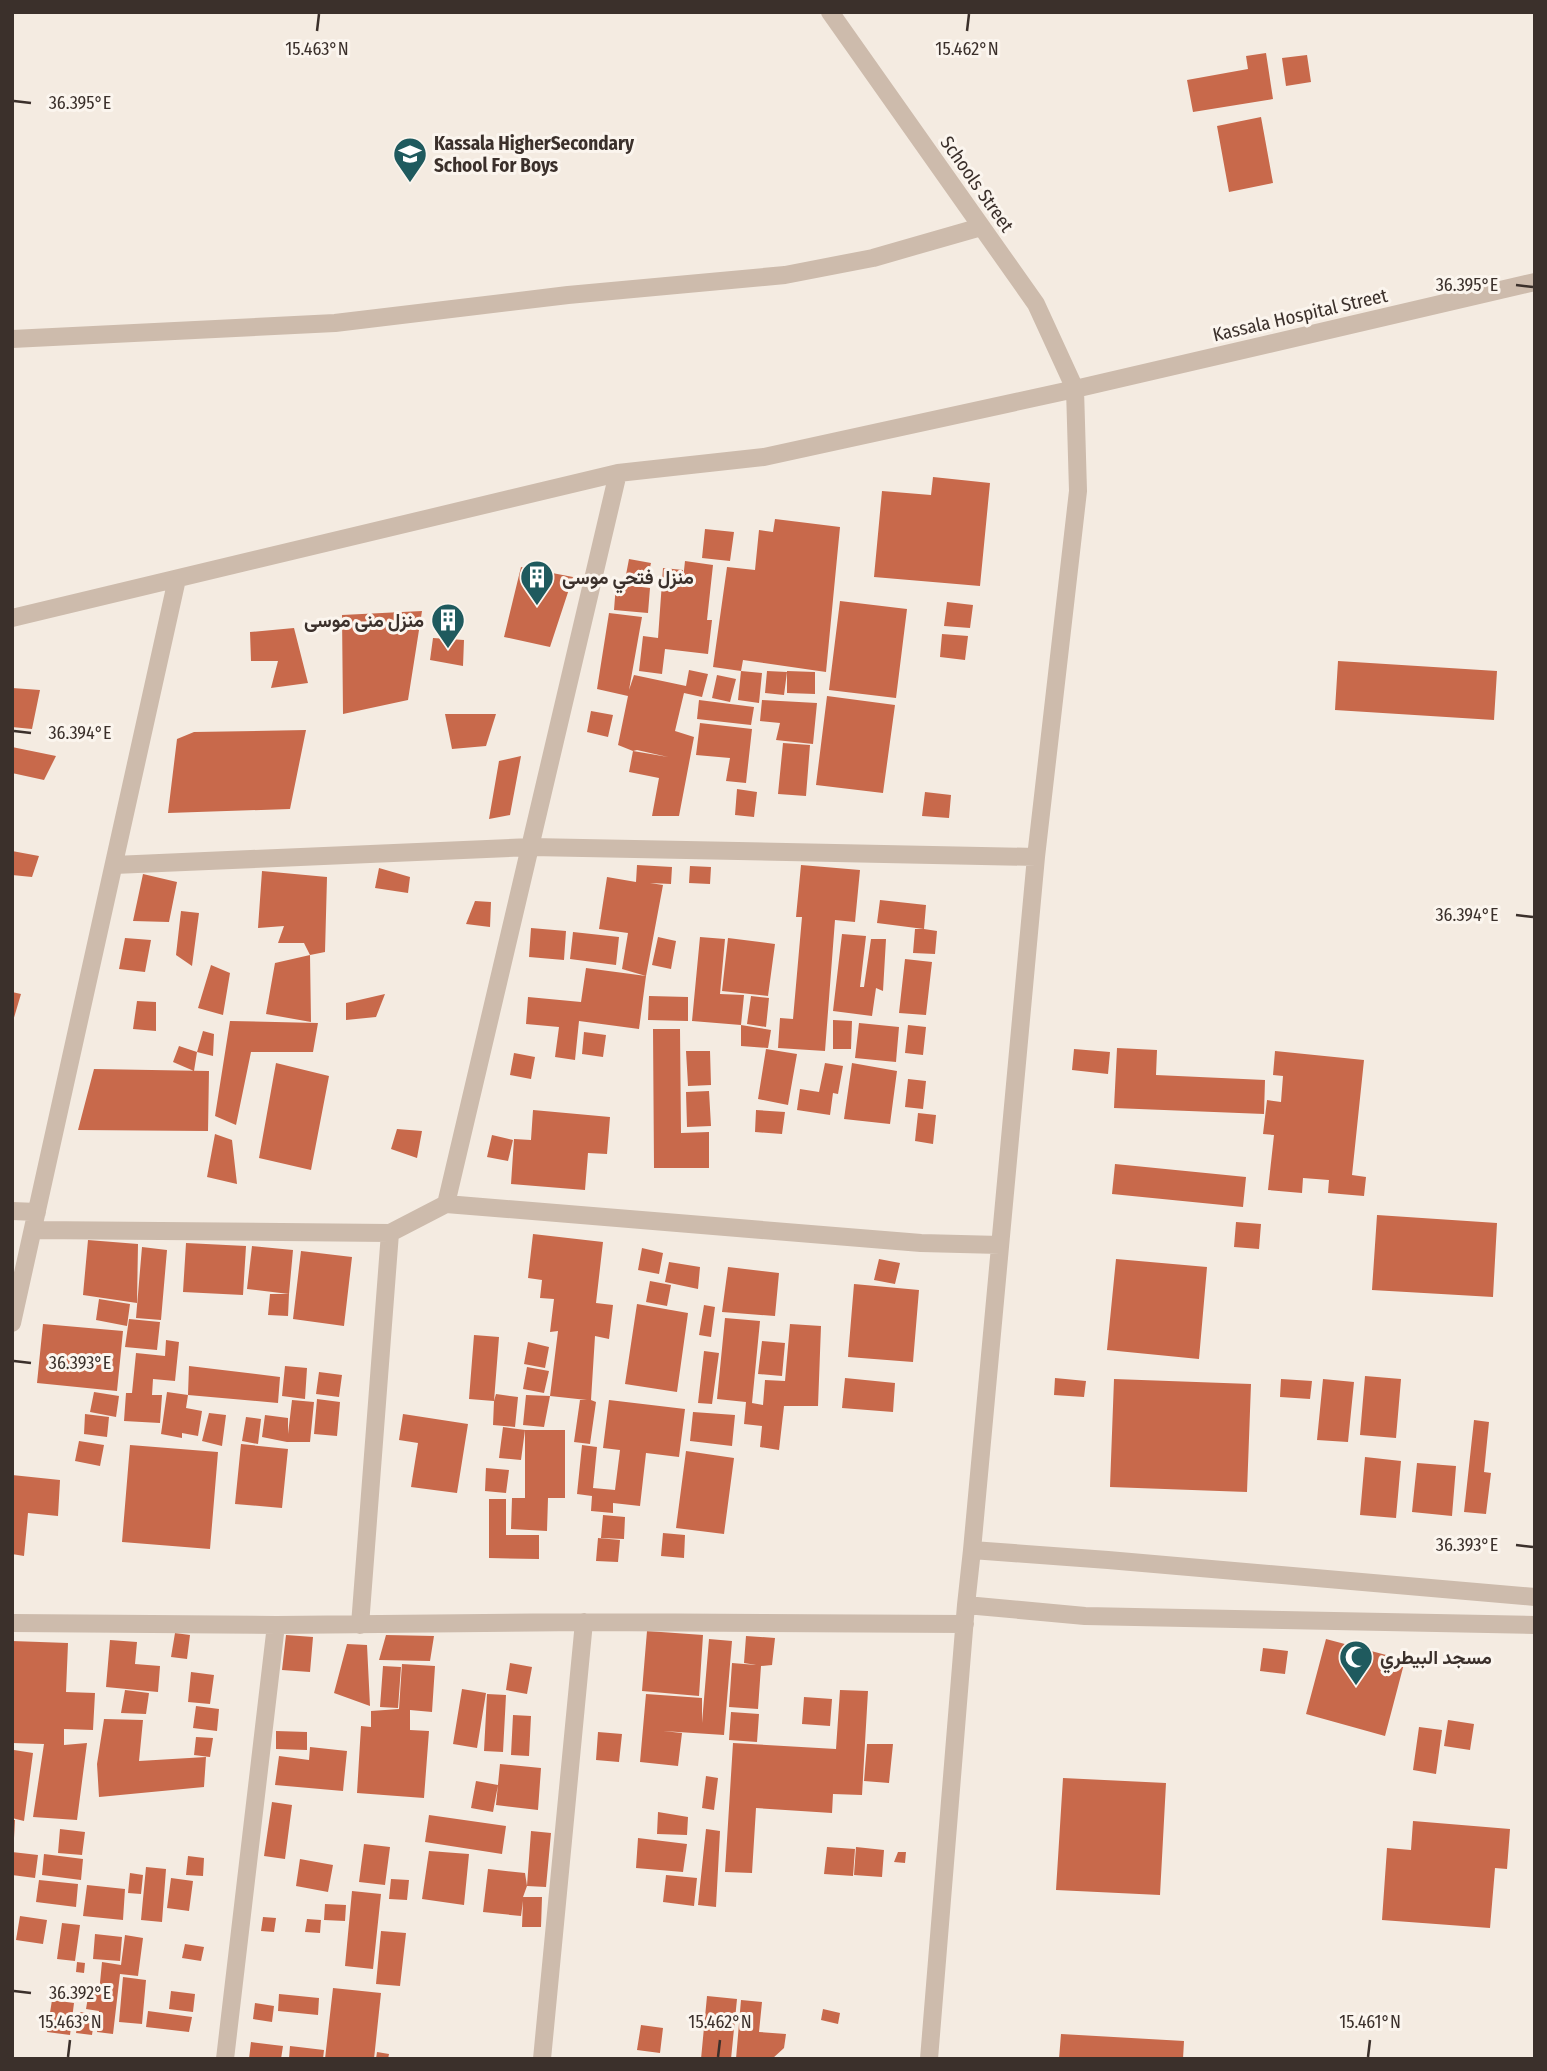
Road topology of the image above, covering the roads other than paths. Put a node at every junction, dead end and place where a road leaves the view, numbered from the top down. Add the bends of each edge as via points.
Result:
1 (830, 12) edge
2 (981, 227) junction
3 (1535, 282) edge
4 (12, 339) edge
5 (1075, 389) junction
6 (618, 473) junction
7 (177, 579) junction
8 (12, 618) edge
9 (531, 847) junction
10 (1036, 858) junction
11 (114, 865) junction
12 (446, 1203) junction
13 (12, 1211) edge
14 (37, 1212) junction
15 (33, 1230) junction
16 (390, 1233) junction
17 (1000, 1245) junction
18 (12, 1323) edge
19 (972, 1550) junction
20 (1535, 1597) edge
21 (966, 1605) junction
22 (584, 1622) junction
23 (12, 1623) edge
24 (276, 1625) junction
25 (360, 1625) junction
26 (965, 1625) junction
27 (1535, 1625) edge
28 (225, 2059) edge
29 (542, 2059) edge
30 (929, 2059) edge

1 - 2 street, Schools Street
2 - 4 street via 873,258 785,275 335,323
2 - 5 street, Schools Street via 1037,304
3 - 5 street, Kassala Hospital Street
5 - 6 street, Kassala Hospital Street via 764,457
5 - 10 street via 1078,491
6 - 7 street, Kassala Hospital Street
6 - 9 street
7 - 8 street, Kassala Hospital Street
7 - 11 street
9 - 10 street
9 - 11 street
9 - 12 street
10 - 17 street
11 - 14 street
12 - 16 street
12 - 17 street via 920,1243
13 - 14 street
14 - 15 street
15 - 16 street
15 - 18 street
16 - 25 street
17 - 19 street
19 - 20 street
19 - 21 street
21 - 26 street
21 - 27 street via 1084,1616
22 - 25 street
22 - 26 street
22 - 29 street
23 - 24 street
24 - 25 street
24 - 28 street
26 - 30 street

